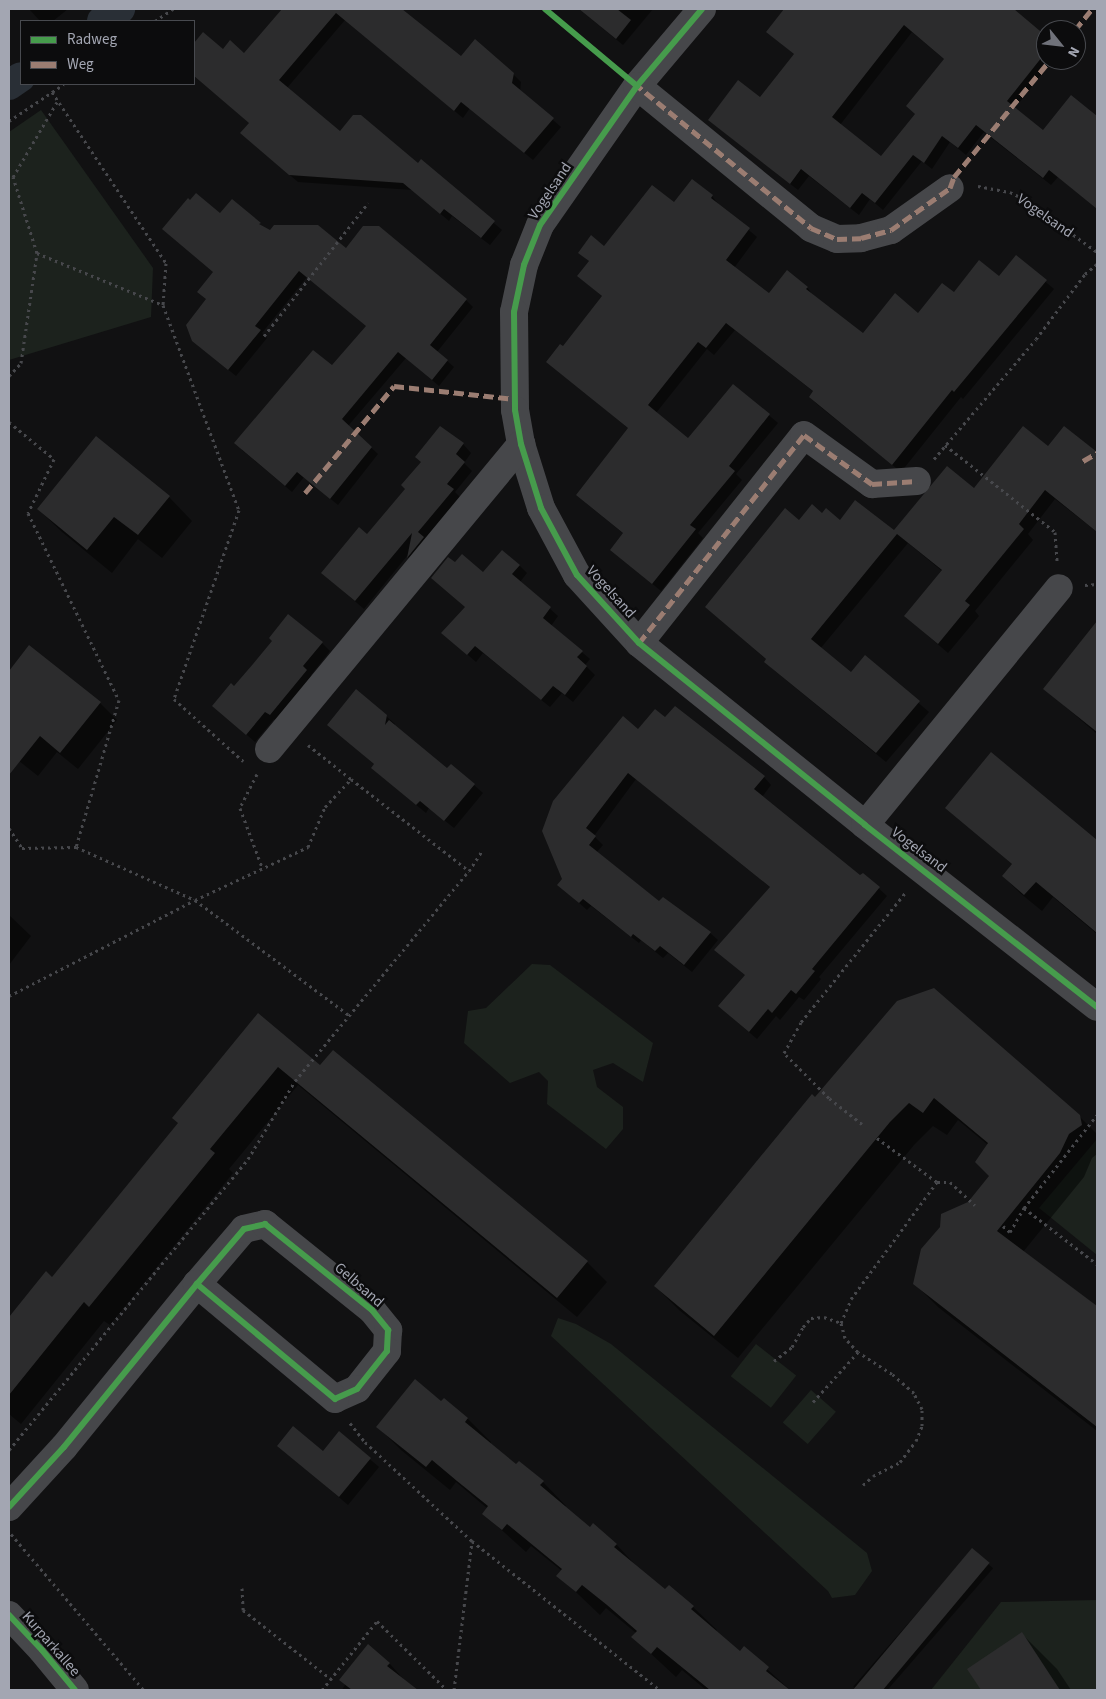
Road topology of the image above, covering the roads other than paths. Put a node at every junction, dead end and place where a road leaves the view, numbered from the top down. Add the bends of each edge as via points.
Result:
1 (702, 9) edge
2 (637, 86) junction
3 (950, 188) road end
4 (521, 444) junction
5 (917, 481) road end
6 (1059, 588) road end
7 (639, 643) junction
8 (269, 749) dead end
9 (865, 825) junction
10 (1097, 1007) edge
11 (197, 1284) junction
12 (9, 1507) edge
13 (9, 1615) edge
14 (75, 1690) edge

1 - 2 street, Vogelsand
2 - 3 street via 811,228 837,238 861,238 891,230
2 - 4 street, Vogelsand via 540,225 524,266 514,312 516,410
4 - 7 street, Vogelsand via 541,508 577,575
4 - 8 street
5 - 7 street, Vogelsand via 872,484 804,435
6 - 9 street
7 - 9 street, Vogelsand
9 - 10 street, Vogelsand
11 - 11 street, Gelbsand via 244,1229 265,1224 372,1310 388,1330 387,1351 358,1389 334,1399
11 - 12 street, Gelbsand via 64,1447
13 - 14 street, Kurparkallee

